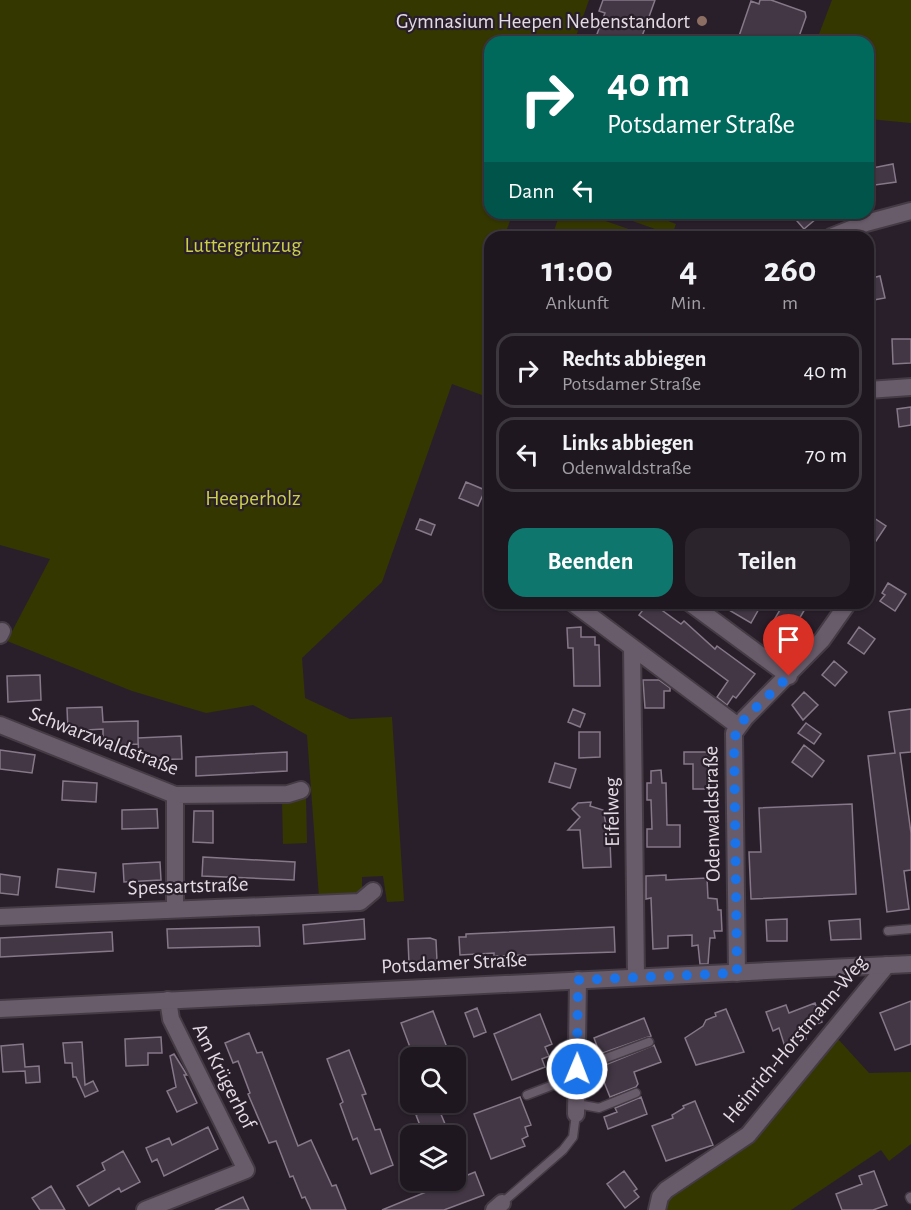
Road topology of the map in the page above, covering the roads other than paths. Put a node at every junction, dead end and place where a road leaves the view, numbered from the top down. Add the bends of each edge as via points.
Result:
1 (911, 211) edge
2 (845, 231) edge
3 (911, 387) edge
4 (874, 390) edge
5 (581, 609) edge
6 (698, 609) edge
7 (844, 609) edge
8 (632, 647) junction
9 (789, 676) junction
10 (0, 724) edge
11 (738, 726) junction
12 (301, 790) dead end
13 (175, 795) junction
14 (373, 891) dead end
15 (176, 908) junction
16 (0, 917) edge
17 (911, 929) edge
18 (888, 931) dead end
19 (911, 964) edge
20 (887, 965) junction
21 (737, 973) junction
22 (636, 977) junction
23 (578, 980) junction
24 (168, 1000) junction
25 (0, 1009) edge
26 (649, 1042) dead end
27 (577, 1073) junction
28 (636, 1093) dead end
29 (527, 1095) dead end
30 (576, 1109) junction
31 (498, 1206) edge
32 (145, 1210) edge
33 (657, 1210) edge

1 - 2 street
3 - 4 street
5 - 8 street
6 - 9 street
7 - 9 street, Odenwaldstraße
8 - 11 street
8 - 22 street, Eifelweg
9 - 11 street, Odenwaldstraße
10 - 13 street, Schwarzwaldstraße
11 - 21 street, Odenwaldstraße via 734,738
12 - 13 street, Schwarzwaldstraße via 288,794
13 - 15 street
14 - 15 street, Spessartstraße via 360,902
15 - 16 street, Spessartstraße
17 - 18 lane
19 - 20 street, Potsdamer Straße
20 - 21 street, Potsdamer Straße
20 - 33 street, Heinrich-Horstmann-Weg via 748,1134 666,1190
21 - 22 street, Potsdamer Straße
22 - 23 street, Potsdamer Straße
23 - 24 street, Potsdamer Straße
23 - 27 street
24 - 25 street, Potsdamer Straße
24 - 32 street, Am Krügerhof via 171,1019 246,1170
26 - 27 lane
27 - 29 lane
27 - 30 street
28 - 30 lane via 599,1108
30 - 31 lane via 573,1137 563,1150

